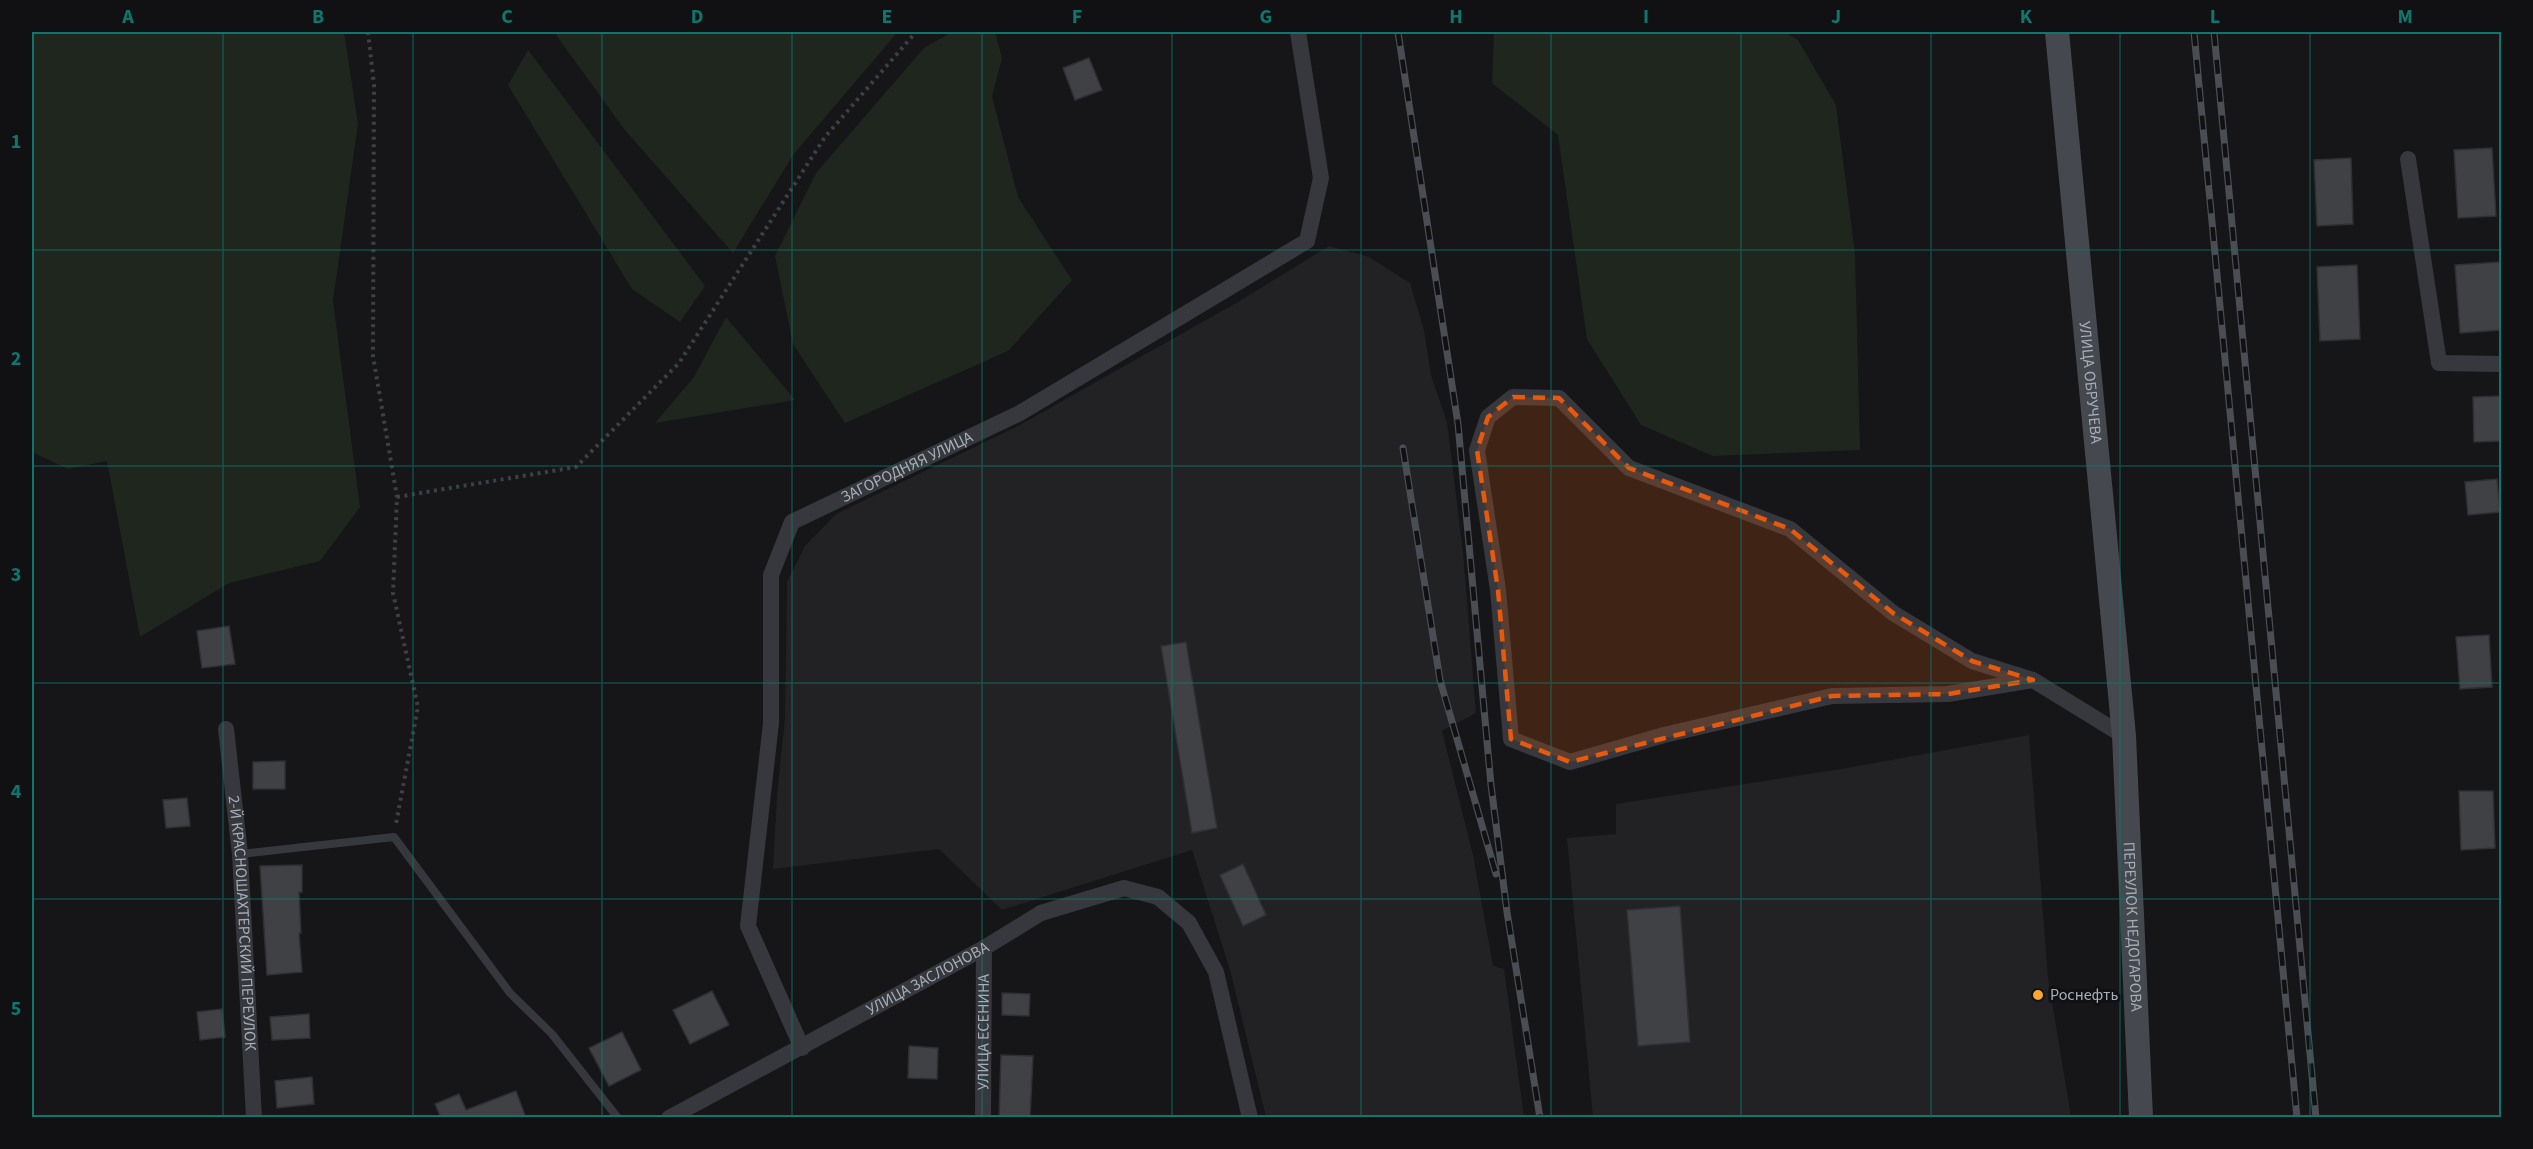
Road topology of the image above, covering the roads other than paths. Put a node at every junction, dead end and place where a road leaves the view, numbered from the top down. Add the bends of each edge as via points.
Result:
1 (1298, 32) edge
2 (2057, 32) edge
3 (2408, 159) dead end
4 (2502, 364) edge
5 (2033, 680) junction
6 (226, 729) dead end
7 (2124, 736) junction
8 (240, 854) junction
9 (984, 948) junction
10 (802, 1048) junction
11 (254, 1118) edge
12 (618, 1118) edge
13 (669, 1118) edge
14 (983, 1118) edge
15 (1251, 1118) edge
16 (2141, 1118) edge

1 - 10 street, ЗАГОРОДНЯЯ УЛИЦА via 1321,178 1307,241 1020,413 792,522 771,575 771,723 748,926
2 - 7 street, УЛИЦА ОБРУЧЕВА
3 - 4 street via 2439,363
5 - 5 street via 1948,694 1832,696 1664,735 1570,762 1510,739 1498,591 1477,450 1488,417 1513,397 1559,398 1629,468 1790,529 1893,613 1972,661
5 - 7 street
6 - 8 street, 2-Й КРАСНОШАХТЕРСКИЙ ПЕРЕУЛОК
7 - 16 street, ПЕРЕУЛОК НЕДОГАРОВА
8 - 11 street, 2-Й КРАСНОШАХТЕРСКИЙ ПЕРЕУЛОК
8 - 12 lane via 394,837 510,993 552,1034
9 - 10 street, УЛИЦА ЗАСЛОНОВА
9 - 14 street, УЛИЦА ЕСЕНИНА
9 - 15 street, УЛИЦА ЗАСЛОНОВА via 1041,914 1124,888 1158,897 1189,923 1216,972
10 - 13 street, УЛИЦА ЗАСЛОНОВА

